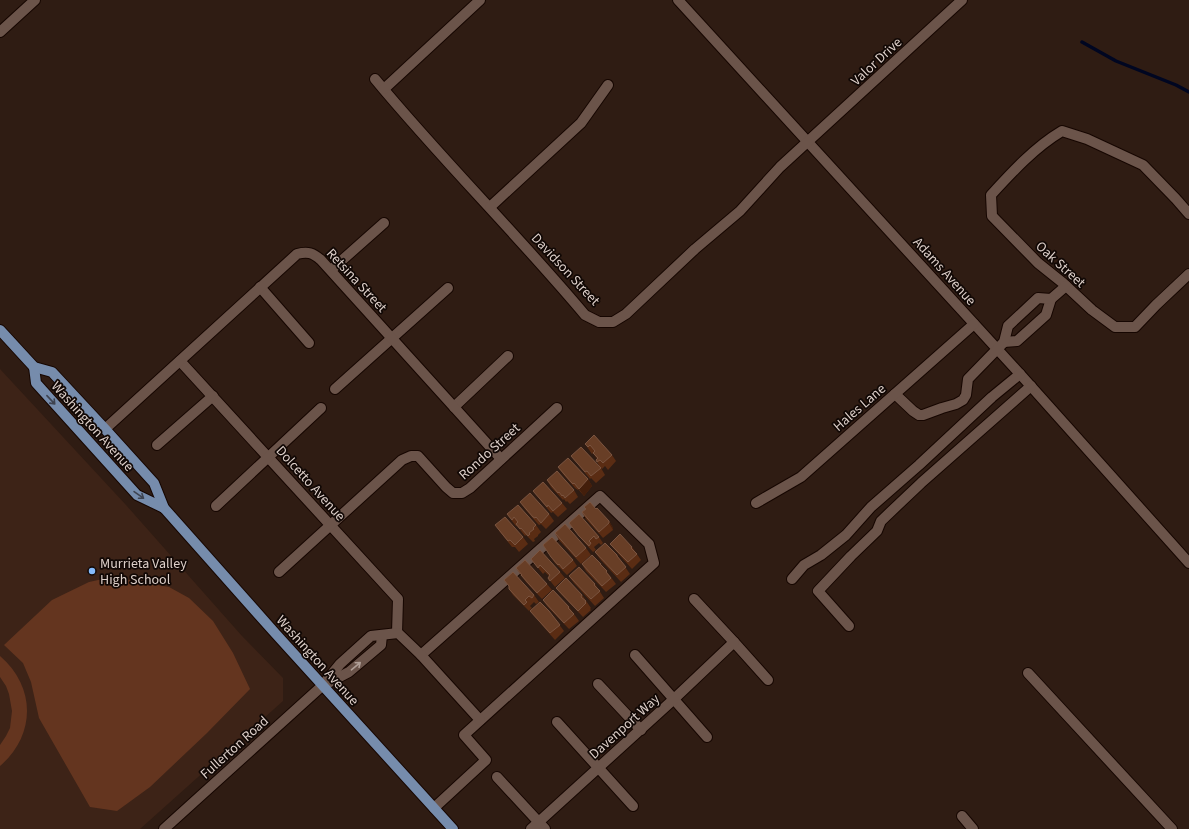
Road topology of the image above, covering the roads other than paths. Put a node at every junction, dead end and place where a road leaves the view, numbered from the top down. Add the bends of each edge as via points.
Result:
1 (35, 0) edge
2 (480, 0) edge
3 (678, 0) edge
4 (962, 0) edge
5 (0, 32) edge
6 (375, 79) dead end
7 (608, 85) dead end
8 (384, 90) junction
9 (808, 142) junction
10 (490, 207) junction
11 (1189, 214) edge
12 (384, 224) dead end
13 (331, 270) junction
14 (1189, 274) edge
15 (1066, 286) junction
16 (260, 287) junction
17 (448, 288) dead end
18 (1051, 299) junction
19 (1024, 311) junction
20 (974, 324) junction
21 (1036, 324) junction
22 (0, 330) edge
23 (392, 338) junction
24 (309, 343) dead end
25 (1001, 345) junction
26 (508, 356) dead end
27 (180, 361) junction
28 (34, 367) junction
29 (1020, 374) junction
30 (1031, 386) junction
31 (335, 389) dead end
32 (895, 394) junction
33 (213, 396) junction
34 (454, 407) junction
35 (322, 408) dead end
36 (557, 408) dead end
37 (105, 429) junction
38 (157, 445) dead end
39 (268, 457) junction
40 (501, 459) junction
41 (756, 502) dead end
42 (216, 506) dead end
43 (164, 508) junction
44 (330, 525) junction
45 (1189, 563) edge
46 (279, 572) dead end
47 (792, 579) dead end
48 (694, 599) dead end
49 (849, 626) dead end
50 (397, 634) junction
51 (734, 642) junction
52 (421, 655) junction
53 (635, 655) dead end
54 (1028, 673) dead end
55 (768, 680) dead end
56 (598, 684) dead end
57 (322, 686) junction
58 (674, 699) junction
59 (480, 720) junction
60 (557, 722) dead end
61 (641, 730) junction
62 (707, 736) dead end
63 (598, 768) junction
64 (497, 777) dead end
65 (633, 806) dead end
66 (434, 808) junction
67 (962, 816) dead end
68 (538, 827) edge
69 (164, 829) edge
70 (453, 829) edge
71 (973, 829) edge
72 (1172, 829) edge

1 - 5 street
2 - 8 street
3 - 9 street, Adams Avenue
4 - 9 street, Valor Drive
6 - 8 street, Davidson Street
7 - 10 street via 582,123
8 - 10 street, Davidson Street
9 - 10 street, Davidson Street via 780,167 740,211 626,314 613,322 599,322 585,315
9 - 20 street, Adams Avenue
11 - 15 street, Oak Street via 1143,165 1087,139 1062,131 1050,138 991,195 992,216 1038,263
12 - 13 street
13 - 16 street, Retsina Street via 313,254 297,254
13 - 23 street, Retsina Street
14 - 15 street, Oak Street via 1135,326 1115,328
15 - 18 street
16 - 24 street
16 - 27 street, Retsina Street
17 - 23 street
18 - 19 street via 1038,298
18 - 21 street via 1046,315
19 - 21 street
19 - 25 street via 1008,326
20 - 25 street, Adams Avenue
20 - 32 street, Hales Lane
21 - 25 street via 1017,341
22 - 28 main road, Washington Avenue
23 - 31 street
23 - 34 street, Retsina Street
25 - 29 street, Adams Avenue
25 - 32 street via 968,379 966,396 956,404 923,415 913,411
26 - 34 street
27 - 33 street, Dolcetto Avenue
27 - 37 street, Retsina Street
28 - 37 main road, Washington Avenue via 52,372
28 -> 43 main road, Washington Avenue via 36,383 137,495
29 - 30 street, Adams Avenue
29 - 47 street via 871,507 846,535 804,565
30 - 45 street, Adams Avenue
30 - 49 street via 881,521 877,531 818,591
32 - 41 street, Hales Lane via 801,477
33 - 38 street
33 - 39 street, Dolcetto Avenue
34 - 40 street, Retsina Street
35 - 39 street
36 - 40 street, Rondo Street
37 - 43 main road, Washington Avenue via 154,483
39 - 42 street
39 - 44 street, Dolcetto Avenue
40 - 44 street, Rondo Street via 470,488 462,493 453,494 418,456 411,456 402,460
43 - 57 main road, Washington Avenue
44 - 46 street
44 - 50 street, Dolcetto Avenue via 398,599
48 - 51 street
50 - 52 street
50 - 57 street, Fullerton Road via 371,636 340,664
51 - 55 street
51 - 58 street, Davenport Way
52 - 59 street
52 - 59 street via 600,496 649,544 654,563
53 - 58 street
54 - 72 street
56 - 61 street
57 - 66 main road, Washington Avenue
57 - 69 street, Fullerton Road
58 - 61 street, Davenport Way
58 - 62 street
59 - 66 street via 464,735 486,760
60 - 63 street
61 - 63 street, Davenport Way
63 - 65 street
63 - 68 street, Davenport Way
64 - 68 street
66 - 70 main road, Washington Avenue
67 - 71 street

